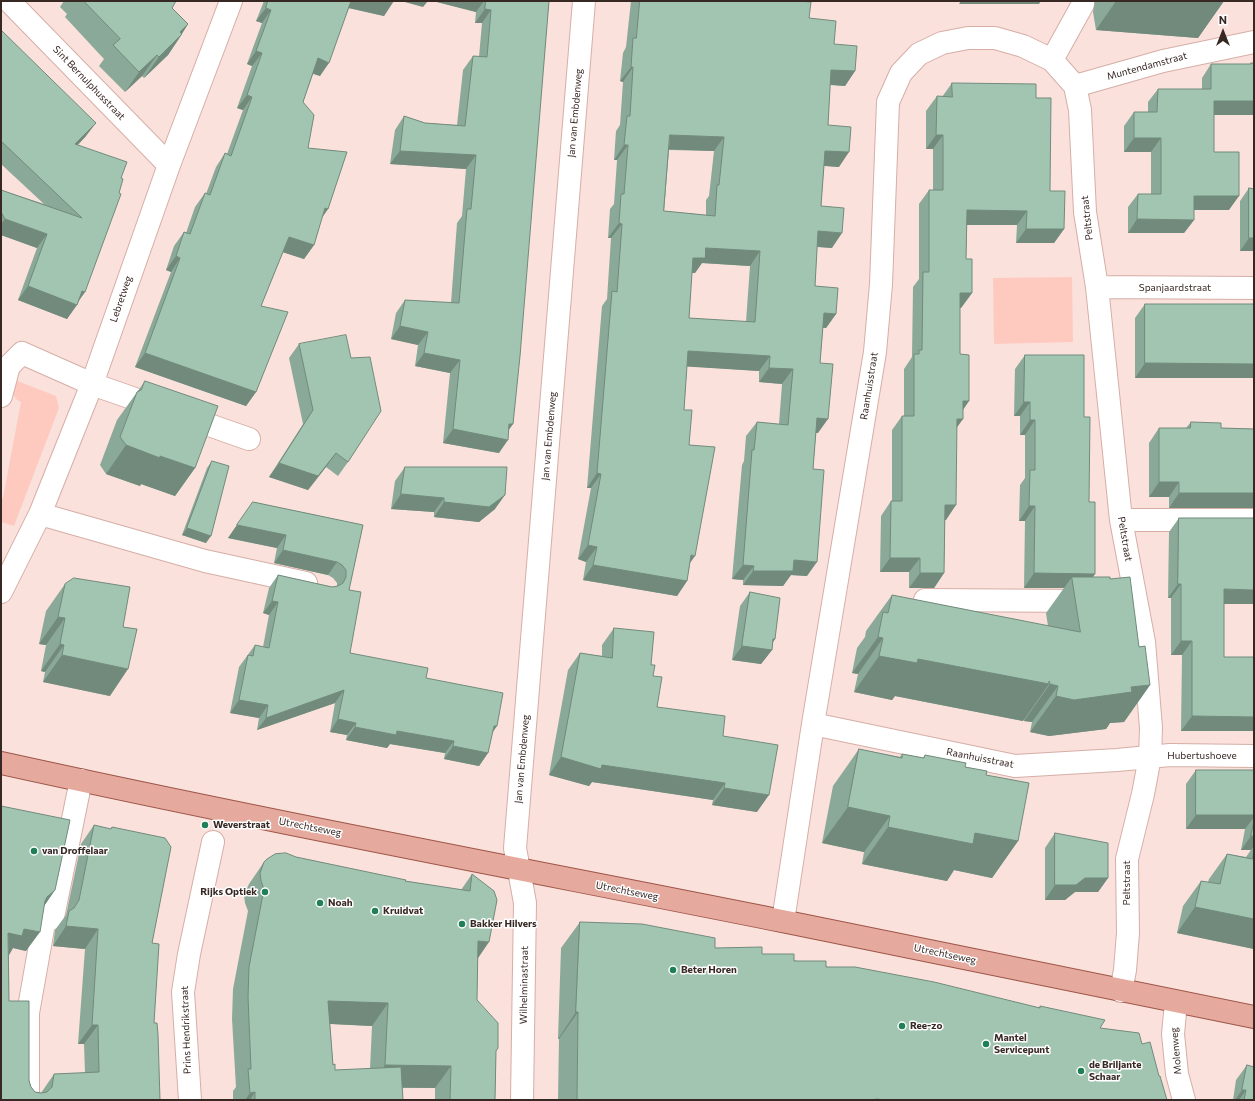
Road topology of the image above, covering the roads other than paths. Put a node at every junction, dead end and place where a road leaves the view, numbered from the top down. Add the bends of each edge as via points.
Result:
1 (9, 1) edge
2 (231, 1) edge
3 (584, 1) edge
4 (1082, 1) edge
5 (1254, 42) edge
6 (1052, 60) junction
7 (1075, 86) junction
8 (169, 164) junction
9 (1096, 287) junction
10 (1254, 288) edge
11 (92, 384) junction
12 (1, 396) edge
13 (249, 439) dead end
14 (40, 514) junction
15 (1121, 520) junction
16 (1254, 520) edge
17 (325, 587) edge
18 (1, 591) edge
19 (925, 600) edge
20 (1137, 601) junction
21 (813, 724) junction
22 (1254, 756) edge
23 (1150, 757) junction
24 (1, 763) edge
25 (81, 780) junction
26 (213, 842) dead end
27 (519, 870) junction
28 (783, 921) junction
29 (1121, 991) junction
30 (1176, 1002) junction
31 (1254, 1017) edge
32 (28, 1100) edge
33 (190, 1100) edge
34 (522, 1100) edge
35 (1184, 1100) edge

1 - 8 street, Sint Bernulphusstraat
2 - 8 street, Lebretweg
3 - 27 street, Jan van Embdenweg via 515,848
4 - 6 street via 1083,4
5 - 7 street, Muntendamstraat via 1163,61
6 - 7 street
6 - 21 street, Raanhuisstraat via 1023,46 995,38 968,38 942,43 920,54 901,73 888,102 881,284 875,352
7 - 9 street, Peltstraat via 1080,110 1085,212
8 - 11 street, Lebretweg
9 - 10 street, Spanjaardstraat
9 - 15 street, Peltstraat
11 - 12 street via 22,353 9,366
11 - 13 street
11 - 14 street, Lebretweg
14 - 17 street via 204,561
14 - 18 street, Lebretweg
15 - 16 street
15 - 20 street, Peltstraat
19 - 20 street
20 - 23 street, Peltstraat via 1144,642 1152,728
21 - 23 street, Raanhuisstraat via 1015,766
21 - 28 street, Raanhuisstraat
22 - 23 street, Hubertushoeve
23 - 29 street, Peltstraat via 1127,859 1128,933
24 - 25 main road, Utrechtseweg
25 - 27 main road, Utrechtseweg
25 - 32 street via 53,917 44,923 28,1013
26 - 33 street, Prins Hendrikstraat via 183,992
27 - 28 main road, Utrechtseweg
27 - 34 street, Wilhelminastraat via 525,903
28 - 29 main road, Utrechtseweg
29 - 30 main road, Utrechtseweg
30 - 31 main road, Utrechtseweg
30 - 35 street, Molenweg via 1173,1034 1177,1074

